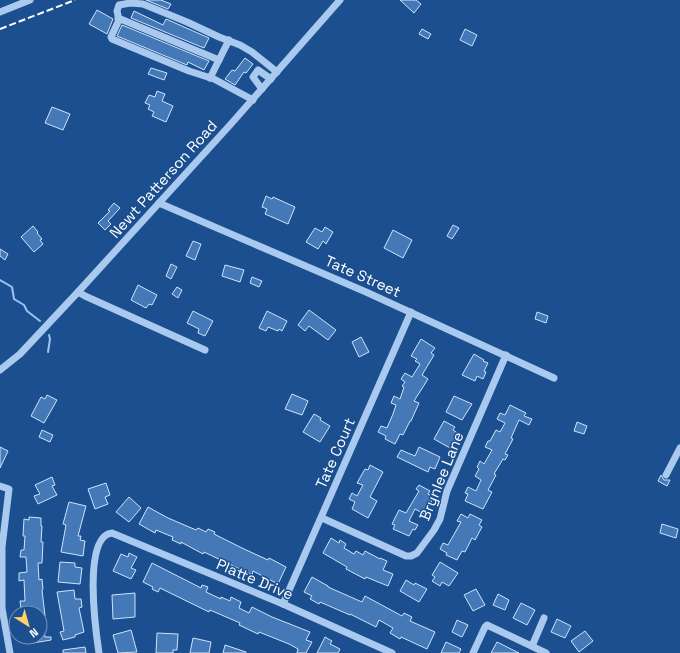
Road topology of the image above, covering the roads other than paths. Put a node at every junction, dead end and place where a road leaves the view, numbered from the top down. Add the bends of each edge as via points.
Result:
1 (30, 0) edge
2 (340, 0) edge
3 (0, 12) edge
4 (118, 18) junction
5 (229, 40) junction
6 (219, 60) junction
7 (277, 72) junction
8 (210, 78) junction
9 (271, 79) junction
10 (262, 89) junction
11 (253, 100) junction
12 (159, 204) junction
13 (78, 292) junction
14 (411, 312) junction
15 (205, 350) dead end
16 (506, 355) junction
17 (0, 370) edge
18 (554, 378) dead end
19 (680, 448) edge
20 (666, 475) dead end
21 (0, 486) edge
22 (322, 518) junction
23 (283, 604) junction
24 (544, 618) dead end
25 (532, 646) junction
26 (383, 651) edge
27 (10, 653) edge
28 (99, 653) edge
29 (392, 653) edge
30 (473, 653) edge
31 (546, 653) edge

1 - 3 street
2 - 7 street, Newt Patterson Road
4 - 5 street via 119,5 143,4
4 - 6 street
4 - 8 street via 112,39
5 - 6 street
5 - 7 street via 252,52
6 - 8 street
7 - 9 street, Newt Patterson Road
8 - 11 street
9 - 10 street, Newt Patterson Road
9 - 10 street via 258,70 253,78
10 - 11 street, Newt Patterson Road
11 - 12 street, Newt Patterson Road
12 - 13 street, Newt Patterson Road
12 - 14 street, Tate Street
13 - 15 street
13 - 17 street, Newt Patterson Road via 20,354
14 - 16 street, Tate Street
14 - 22 street, Tate Court
16 - 18 street, Tate Street
16 - 22 street, Brynlee Lane via 447,491 440,519 416,553 406,556
19 - 20 street
21 - 27 street via 10,489 2,547 2,608
22 - 23 street, Tate Court
23 - 26 street, Platte Drive
23 - 28 street, Platte Drive via 112,533 107,534 96,556 93,577 93,605
24 - 25 street
25 - 30 street via 486,625
25 - 31 street
26 - 29 street, Platte Drive

